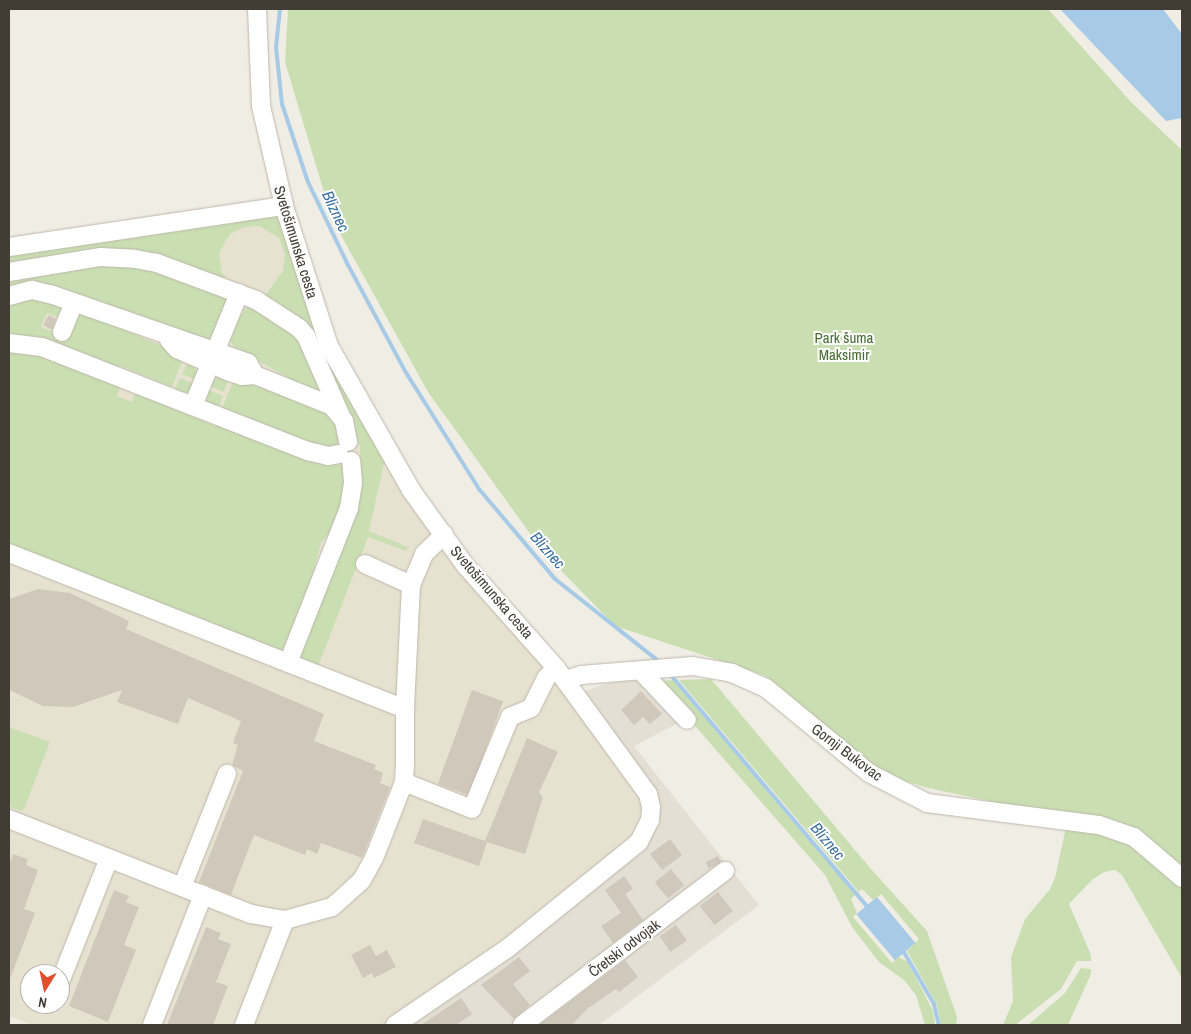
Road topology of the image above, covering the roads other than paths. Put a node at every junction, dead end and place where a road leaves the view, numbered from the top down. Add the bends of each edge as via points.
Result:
1 (258, 9) edge
2 (284, 206) junction
3 (9, 247) edge
4 (9, 272) edge
5 (239, 293) junction
6 (9, 296) edge
7 (74, 302) junction
8 (62, 332) dead end
9 (9, 342) edge
10 (213, 357) junction
11 (193, 406) junction
12 (340, 414) junction
13 (346, 452) junction
14 (444, 535) junction
15 (9, 553) edge
16 (365, 564) dead end
17 (411, 585) junction
18 (288, 663) junction
19 (646, 670) junction
20 (561, 674) junction
21 (405, 709) junction
22 (687, 720) dead end
23 (227, 774) dead end
24 (404, 782) junction
25 (9, 819) edge
26 (109, 858) junction
27 (725, 871) dead end
28 (1182, 878) edge
29 (182, 887) junction
30 (203, 895) junction
31 (285, 920) junction
32 (67, 964) edge
33 (152, 1025) edge
34 (244, 1025) edge
35 (394, 1025) edge
36 (522, 1025) edge

1 - 2 street, Svetošimunska cesta via 261,106
2 - 3 street
2 - 14 street, Svetošimunska cesta via 329,346 407,484
4 - 5 street via 101,257 135,258 157,262
5 - 10 street
5 - 12 street via 256,300 306,336
6 - 7 street via 32,290
7 - 8 street
7 - 10 street via 167,338 178,337
9 - 11 street via 42,347
10 - 11 street
10 - 12 street via 242,376 255,375 332,406
11 - 13 street via 308,451 328,456
12 - 13 street via 347,428
13 - 18 street via 353,482 349,508
14 - 17 street via 424,554
14 - 20 street, Svetošimunska cesta via 465,565
15 - 18 street
16 - 17 street
17 - 21 street
18 - 21 street
19 - 20 street, Gornji Bukovac
19 - 22 street
19 - 28 street, Gornji Bukovac via 693,666 732,673 766,688 869,773 927,803 1099,825 1134,837
20 - 24 street via 546,678 531,708 510,717 472,809
20 - 35 street, Svetošimunska cesta via 648,794 650,820 646,832 638,842 508,948
21 - 24 street
23 - 29 street
24 - 31 street via 374,858 357,887 320,912
25 - 26 street
26 - 29 street
26 - 32 street
27 - 36 street, Čretski odvojak
29 - 30 street
30 - 31 street via 259,916
30 - 33 street
31 - 34 street

